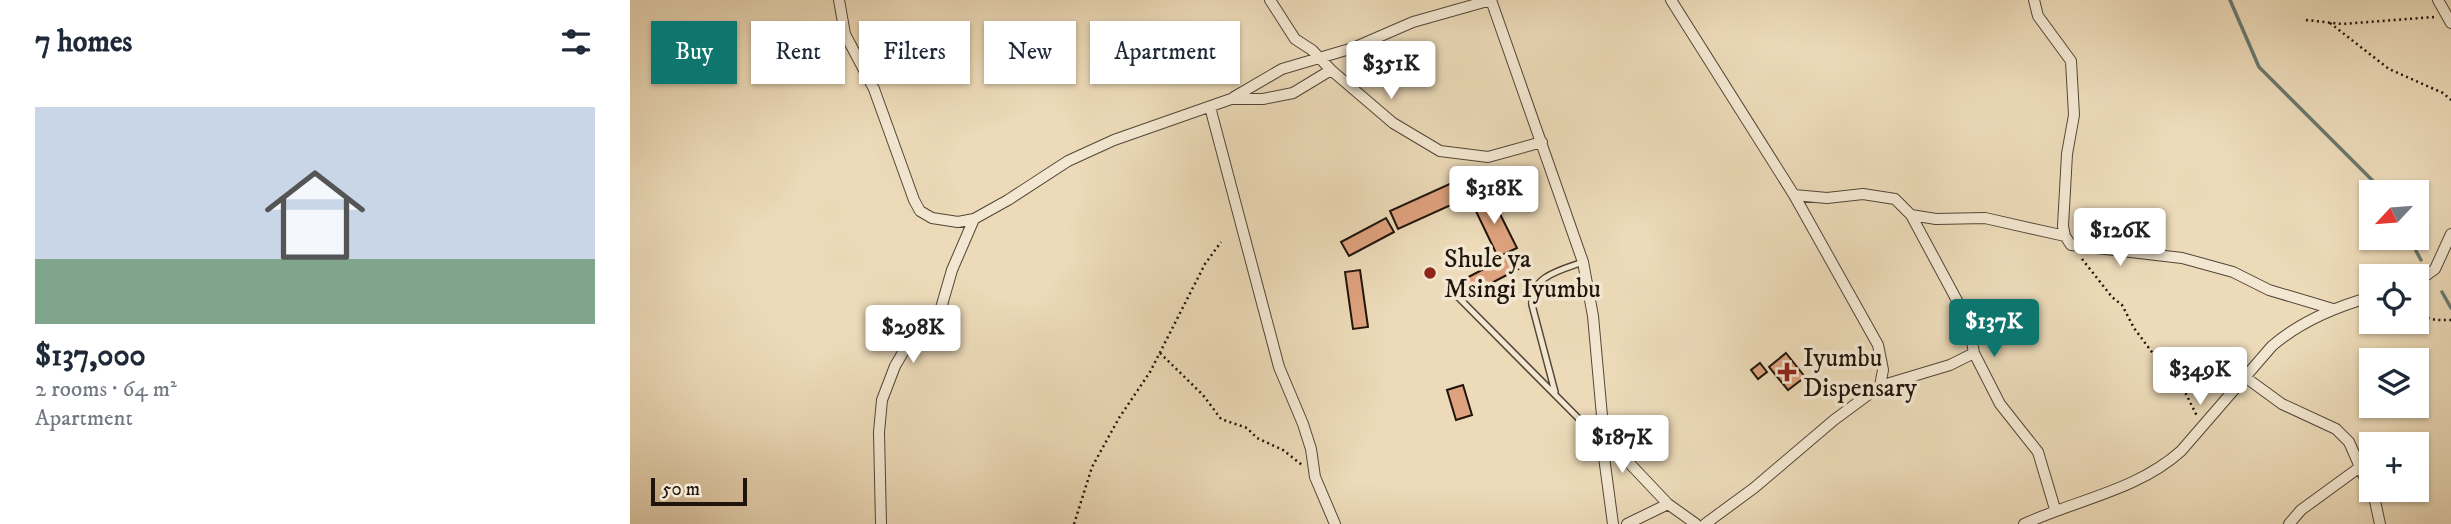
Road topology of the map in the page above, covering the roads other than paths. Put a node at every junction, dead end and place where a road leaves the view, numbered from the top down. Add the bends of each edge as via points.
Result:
1 (839, 0) edge
2 (1270, 0) edge
3 (1671, 0) edge
4 (2034, 0) edge
5 (2438, 0) edge
6 (1494, 2) edge
7 (2449, 20) edge
8 (1321, 59) junction
9 (1331, 70) junction
10 (1231, 99) junction
11 (1210, 107) junction
12 (1542, 142) junction
13 (1794, 195) junction
14 (1911, 215) junction
15 (974, 219) junction
16 (2451, 234) edge
17 (2065, 236) junction
18 (1583, 262) junction
19 (2429, 273) edge
20 (1457, 296) dead end
21 (2359, 301) edge
22 (2333, 309) junction
23 (1975, 353) junction
24 (2245, 377) junction
25 (1880, 386) junction
26 (1555, 395) junction
27 (1603, 427) junction
28 (1602, 442) junction
29 (2359, 465) edge
30 (2359, 468) edge
31 (2375, 502) edge
32 (1668, 504) junction
33 (2055, 509) junction
34 (881, 524) edge
35 (1335, 524) edge
36 (1613, 524) edge
37 (1627, 524) edge
38 (1696, 524) edge
39 (1705, 524) edge
40 (2024, 524) edge
41 (2289, 524) edge
42 (2380, 524) edge

1 - 15 street via 845,34 873,89 920,211 938,220
2 - 8 street via 1291,35
3 - 13 street
4 - 17 street via 2038,16 2071,61 2074,115 2067,155
5 - 7 street
6 - 8 street via 1413,22
6 - 12 street
8 - 9 street
8 - 10 street via 1282,69
9 - 10 street via 1293,93
9 - 12 street via 1394,123 1440,151 1488,158
10 - 11 street
11 - 15 street via 1068,161
11 - 35 street via 1279,367
12 - 18 street
13 - 14 street via 1863,194 1895,199
13 - 25 street via 1878,345 1883,370
14 - 17 street via 1985,218
14 - 23 street via 1968,321
15 - 34 street via 941,308 915,332 882,400
16 - 19 street
17 - 22 street via 2071,245 2182,258
18 - 26 lane via 1552,273 1533,290 1532,305
18 - 27 street via 1595,329
20 - 26 lane
21 - 22 street
22 - 24 street via 2289,332
23 - 25 street
23 - 33 street via 2000,404 2038,452
24 - 29 street via 2282,404 2336,429 2349,442
24 - 33 street via 2181,451 2154,472
25 - 39 street
26 - 28 lane
27 - 28 street
27 - 32 street via 1615,448
28 - 36 street
30 - 41 street
31 - 42 street
32 - 37 street
32 - 38 street
33 - 40 street

